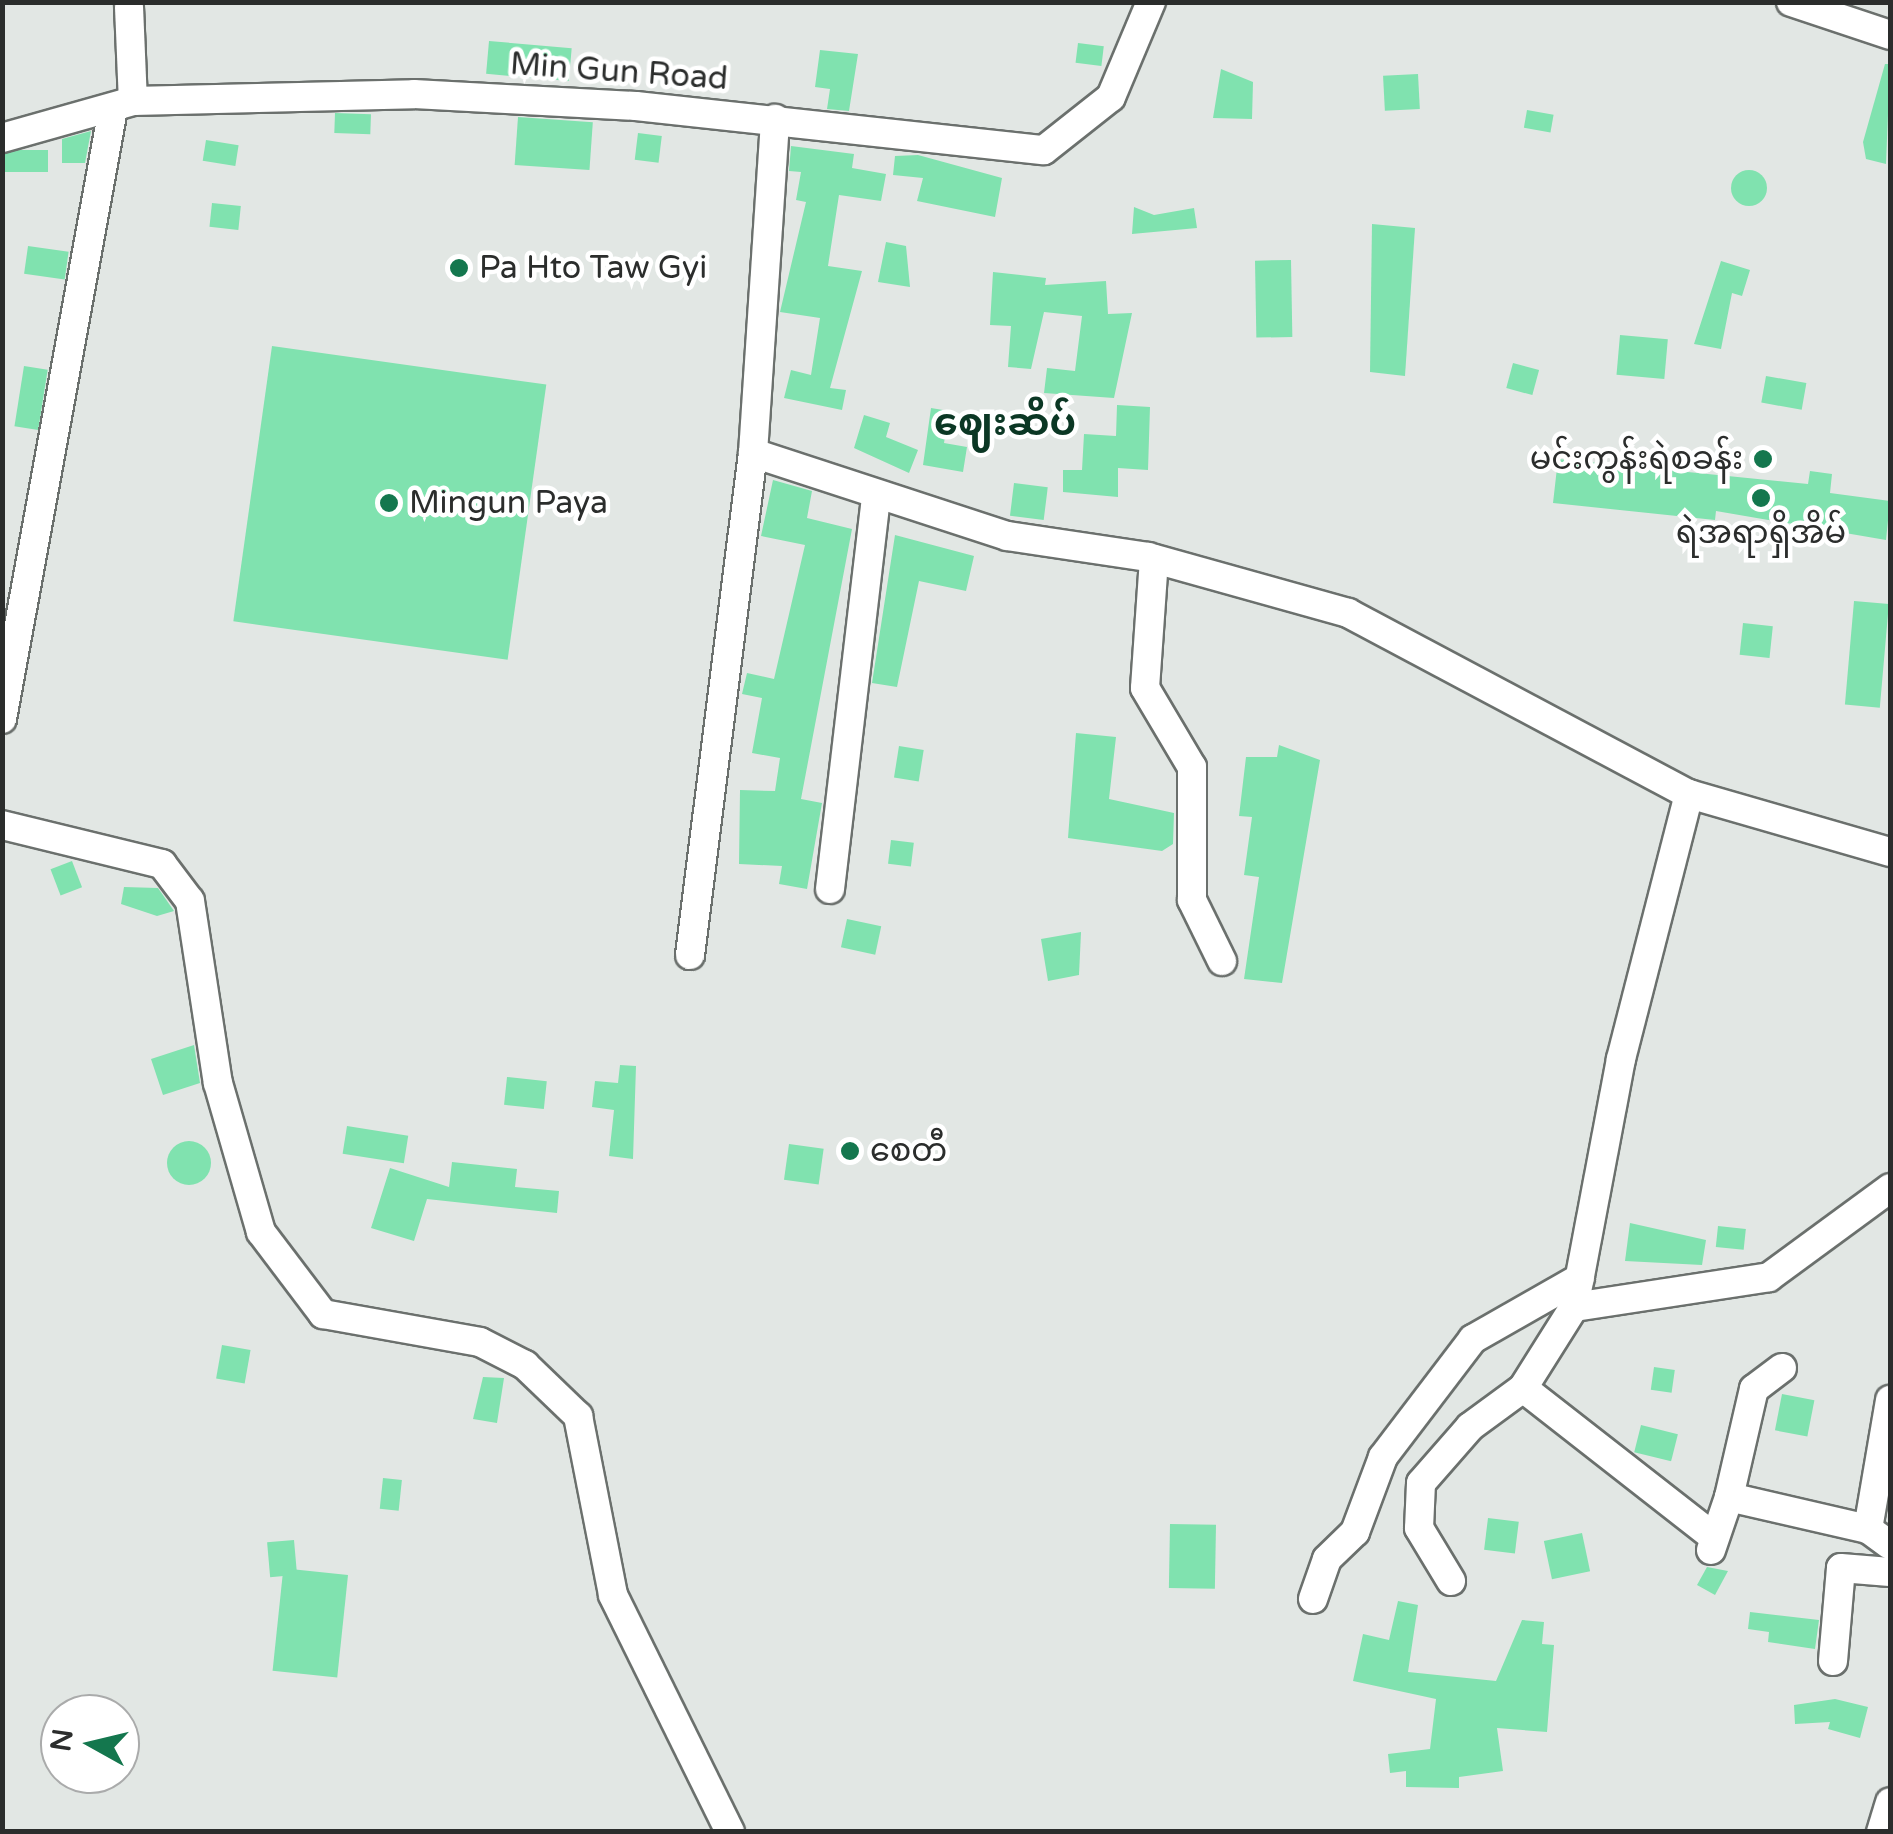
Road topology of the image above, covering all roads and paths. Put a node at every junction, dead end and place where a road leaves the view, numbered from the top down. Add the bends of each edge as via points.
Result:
1 (1151, 2) edge
2 (1791, 2) edge
3 (130, 7) dead end
4 (1890, 35) edge
5 (123, 105) junction
6 (776, 119) junction
7 (2, 138) edge
8 (754, 452) junction
9 (876, 496) junction
10 (1154, 560) junction
11 (2, 719) edge
12 (1690, 794) junction
13 (2, 825) edge
14 (1890, 852) edge
15 (830, 890) dead end
16 (690, 956) dead end
17 (1222, 961) dead end
18 (1890, 1188) edge
19 (1580, 1278) junction
20 (1574, 1307) junction
21 (1782, 1368) dead end
22 (1523, 1388) junction
23 (1890, 1400) edge
24 (1728, 1497) junction
25 (1879, 1537) edge
26 (1890, 1572) edge
27 (1452, 1582) dead end
28 (1314, 1598) dead end
29 (1833, 1662) dead end
30 (1890, 1802) edge
31 (730, 1832) edge
32 (1881, 1832) edge

1 - 6 street, Min Gun Road via 1111,97 1044,150
2 - 4 street
3 - 5 street
5 - 6 street, Min Gun Road via 414,94
5 - 7 street, Min Gun Road
5 - 11 street
6 - 8 street
8 - 9 street
8 - 16 street
9 - 10 street via 1008,536
9 - 15 street
10 - 12 street via 1348,614
10 - 17 street via 1144,688 1192,767 1192,900
12 - 14 street
12 - 19 street via 1621,1059
13 - 31 street via 162,864 190,901 218,1083 261,1232 323,1314 480,1342 525,1365 578,1416 613,1595
18 - 20 street via 1769,1276
19 - 20 street
19 - 28 street via 1473,1339 1383,1457 1355,1532 1327,1558
20 - 22 street
21 - 24 street via 1754,1389
22 - 24 street via 1711,1544
22 - 27 street via 1470,1427 1421,1482 1419,1528
23 - 25 street
24 - 25 street
26 - 29 street via 1842,1568
30 - 32 street

